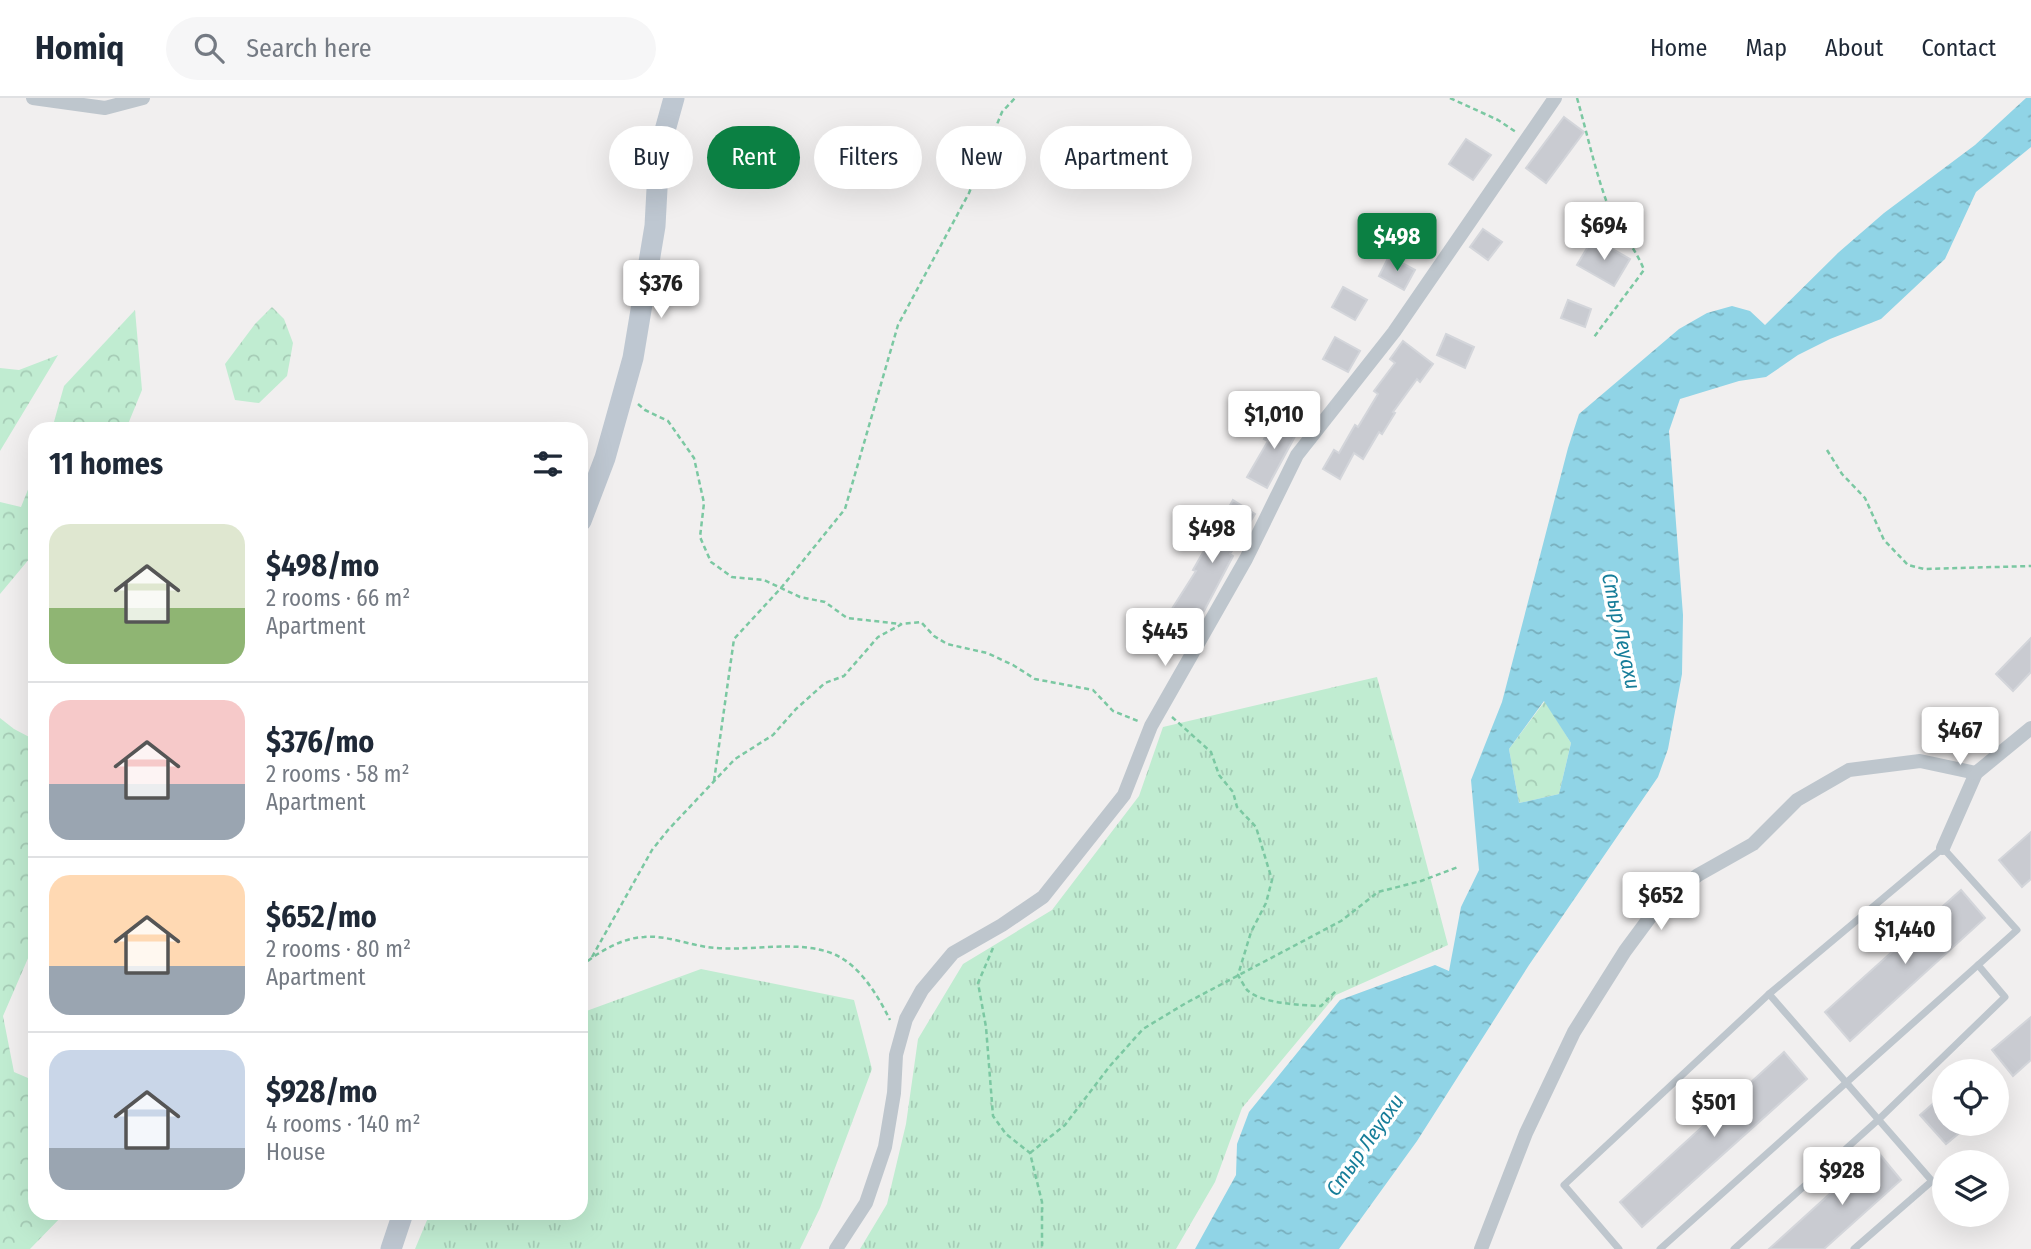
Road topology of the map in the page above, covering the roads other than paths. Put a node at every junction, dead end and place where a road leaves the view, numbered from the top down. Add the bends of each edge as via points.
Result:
1 (33, 98) edge
2 (143, 98) edge
3 (1555, 98) edge
4 (670, 100) edge
5 (588, 503) edge
6 (2031, 728) edge
7 (1976, 773) junction
8 (1943, 848) junction
9 (1978, 965) junction
10 (1769, 994) junction
11 (1845, 1081) junction
12 (1878, 1120) junction
13 (401, 1220) edge
14 (391, 1249) edge
15 (836, 1249) edge
16 (1481, 1249) edge
17 (1619, 1249) edge
18 (1660, 1249) edge
19 (1734, 1249) edge
20 (1854, 1249) edge

1 - 2 street via 105,108
3 - 15 street via 1394,332 1297,454 1246,559 1151,726 1124,794 1044,897 953,953 922,990 906,1019 884,1147 866,1203
4 - 5 main road via 659,152 655,226 633,358
6 - 7 street
7 - 8 street
7 - 16 street via 1920,761 1849,769 1797,800 1753,844 1659,905 1574,1032 1526,1133
8 - 9 lane via 2017,930
8 - 10 lane
9 - 11 lane
9 - 12 lane via 2005,997
10 - 11 lane
10 - 17 lane via 1564,1185
11 - 12 lane
11 - 18 lane
12 - 19 lane
12 - 20 lane via 1931,1181
13 - 14 main road

